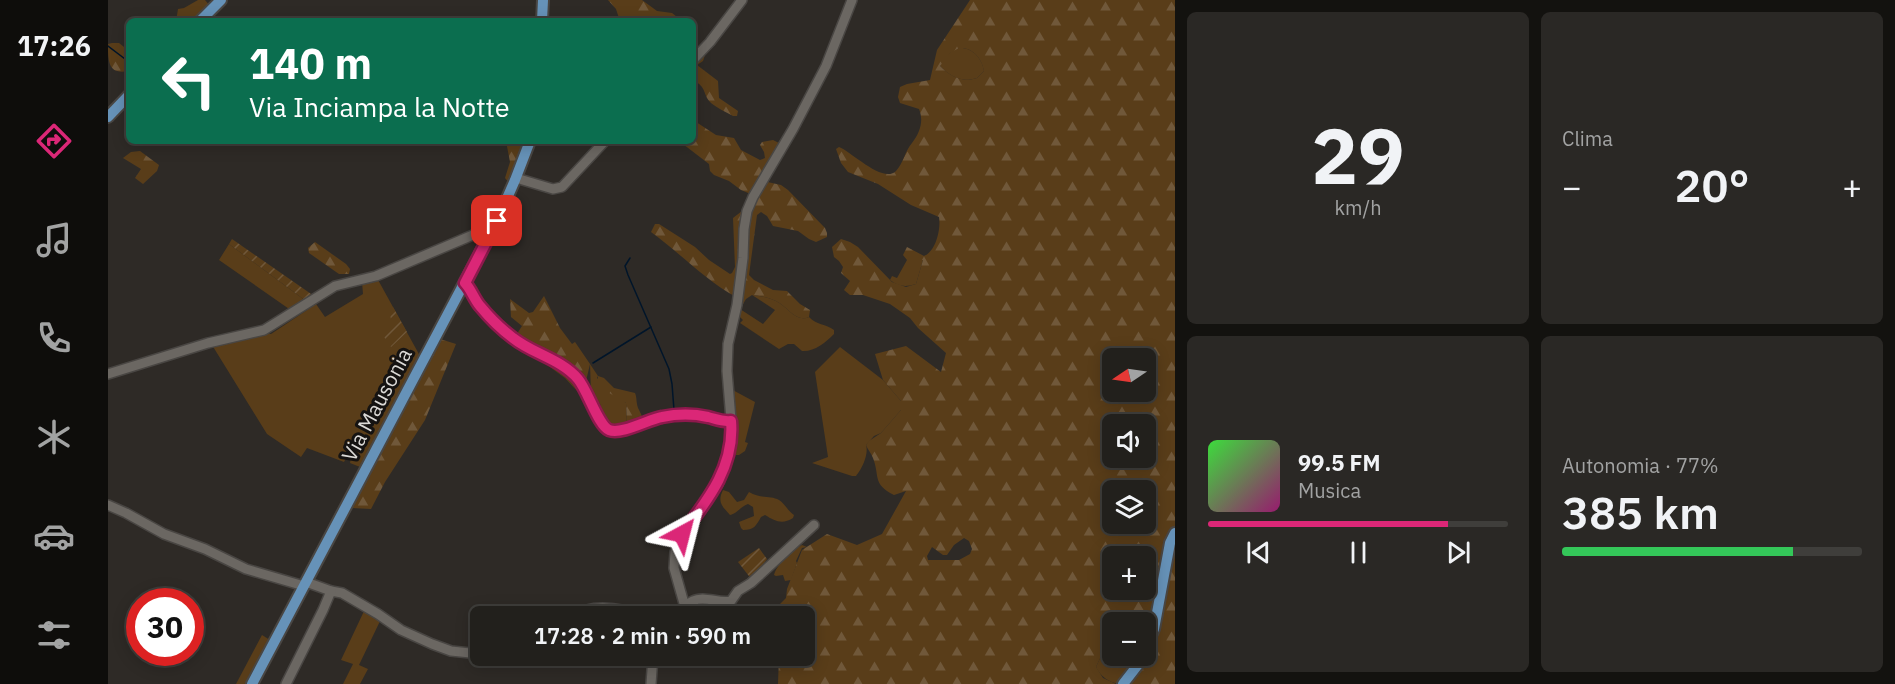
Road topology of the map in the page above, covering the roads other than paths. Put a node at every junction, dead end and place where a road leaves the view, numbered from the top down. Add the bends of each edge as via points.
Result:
1 (220, 0) edge
2 (543, 0) edge
3 (742, 0) edge
4 (852, 0) edge
5 (203, 18) edge
6 (542, 18) edge
7 (696, 57) edge
8 (126, 98) edge
9 (108, 117) edge
10 (529, 144) edge
11 (601, 144) edge
12 (516, 178) junction
13 (491, 232) junction
14 (465, 283) junction
15 (108, 374) edge
16 (731, 421) junction
17 (108, 505) edge
18 (814, 525) dead end
19 (1175, 533) edge
20 (305, 584) junction
21 (331, 591) junction
22 (685, 606) edge
23 (686, 606) edge
24 (1156, 618) edge
25 (470, 653) edge
26 (652, 666) edge
27 (1137, 666) edge
28 (252, 684) edge
29 (286, 684) edge
30 (651, 684) edge
31 (1123, 684) edge

1 - 5 main road
2 - 6 main road
3 - 7 street
4 - 16 street via 826,66 747,211 728,344
8 - 9 main road
10 - 12 main road, Via Mausonia
11 - 12 street via 562,188
12 - 13 main road, Via Mausonia
13 - 14 main road, Via Mausonia
13 - 15 street via 480,232 376,276 335,286 264,330
14 - 16 street via 481,308 512,338 574,375 607,429 620,430 674,416
14 - 20 main road, Via Mausonia
16 - 22 street via 728,458 718,484 682,534 675,552 674,568
17 - 20 street via 164,534 250,570
18 - 23 street via 738,591 731,602 698,599
19 - 24 main road
20 - 21 street
20 - 28 main road, Via Mausonia
21 - 25 street via 342,593 432,645
21 - 29 street
26 - 30 street
27 - 31 main road

